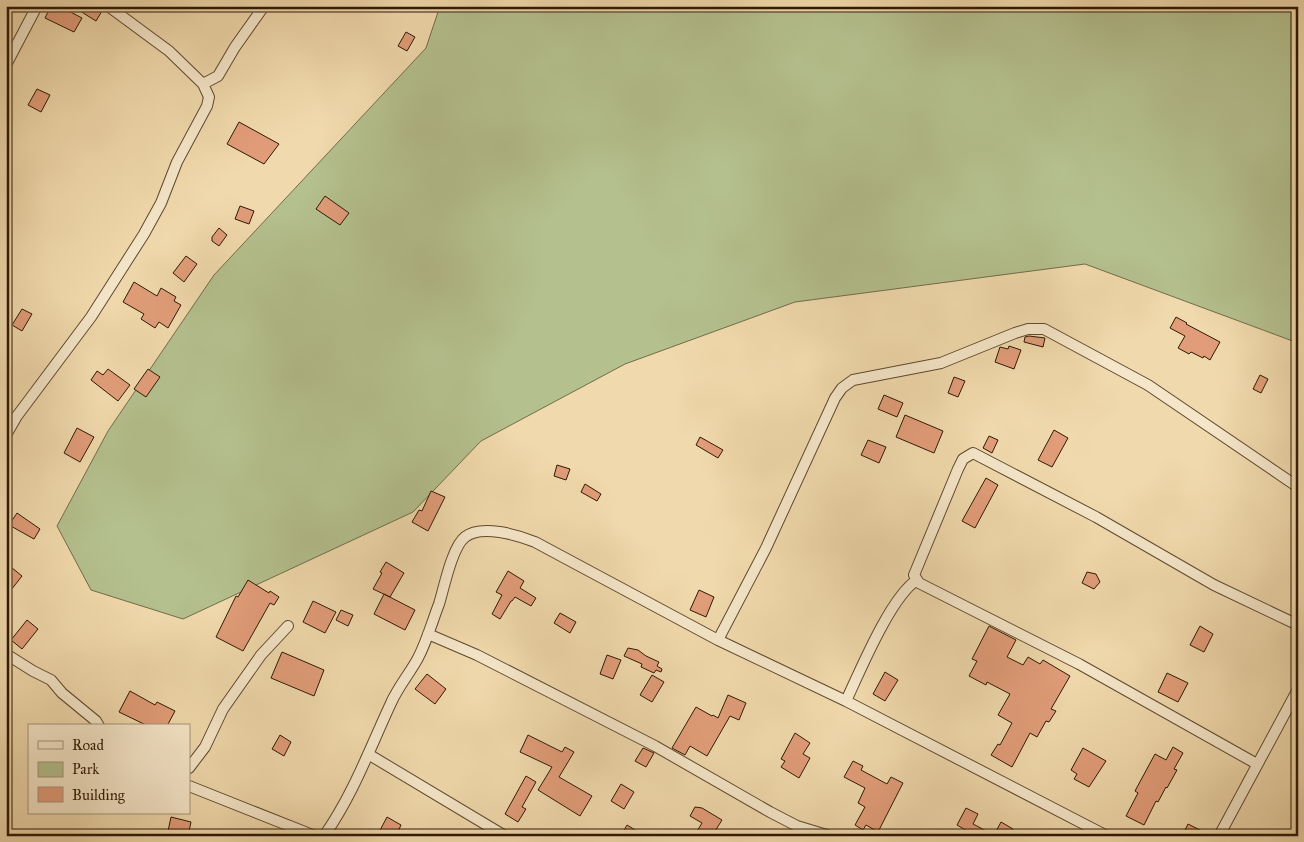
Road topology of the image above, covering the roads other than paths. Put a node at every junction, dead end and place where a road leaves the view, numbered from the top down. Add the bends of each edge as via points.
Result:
1 (37, 6) edge
2 (108, 6) edge
3 (264, 6) edge
4 (6, 65) edge
5 (203, 84) junction
6 (6, 435) edge
7 (1298, 487) edge
8 (917, 580) junction
9 (1298, 625) edge
10 (288, 626) dead end
11 (428, 634) junction
12 (718, 640) junction
13 (6, 654) edge
14 (1298, 689) edge
15 (846, 701) junction
16 (98, 724) edge
17 (368, 754) junction
18 (1258, 764) junction
19 (190, 767) edge
20 (190, 786) edge
21 (315, 836) edge
22 (324, 836) edge
23 (505, 836) edge
24 (830, 836) edge
25 (1107, 836) edge
26 (1219, 836) edge

1 - 4 street
2 - 5 street via 170,50
3 - 5 street via 218,76
5 - 6 street via 209,97 207,106 144,234 91,317
7 - 12 street via 1148,385 1044,329 1028,329 941,363 853,380 842,388
8 - 9 street via 914,575 958,468 963,459 973,453 1096,517 1214,585
8 - 15 street via 909,585 883,625
8 - 18 street via 1079,664
10 - 19 street via 261,655 223,709 205,747
11 - 12 street via 455,550 465,537 485,531 512,534 535,542
11 - 17 street via 392,700
11 - 24 street via 477,655 655,746 770,812 798,826
12 - 15 street
13 - 16 street via 51,680
14 - 18 street
15 - 25 street
17 - 22 street via 340,812
17 - 23 street
18 - 26 street
20 - 21 street

